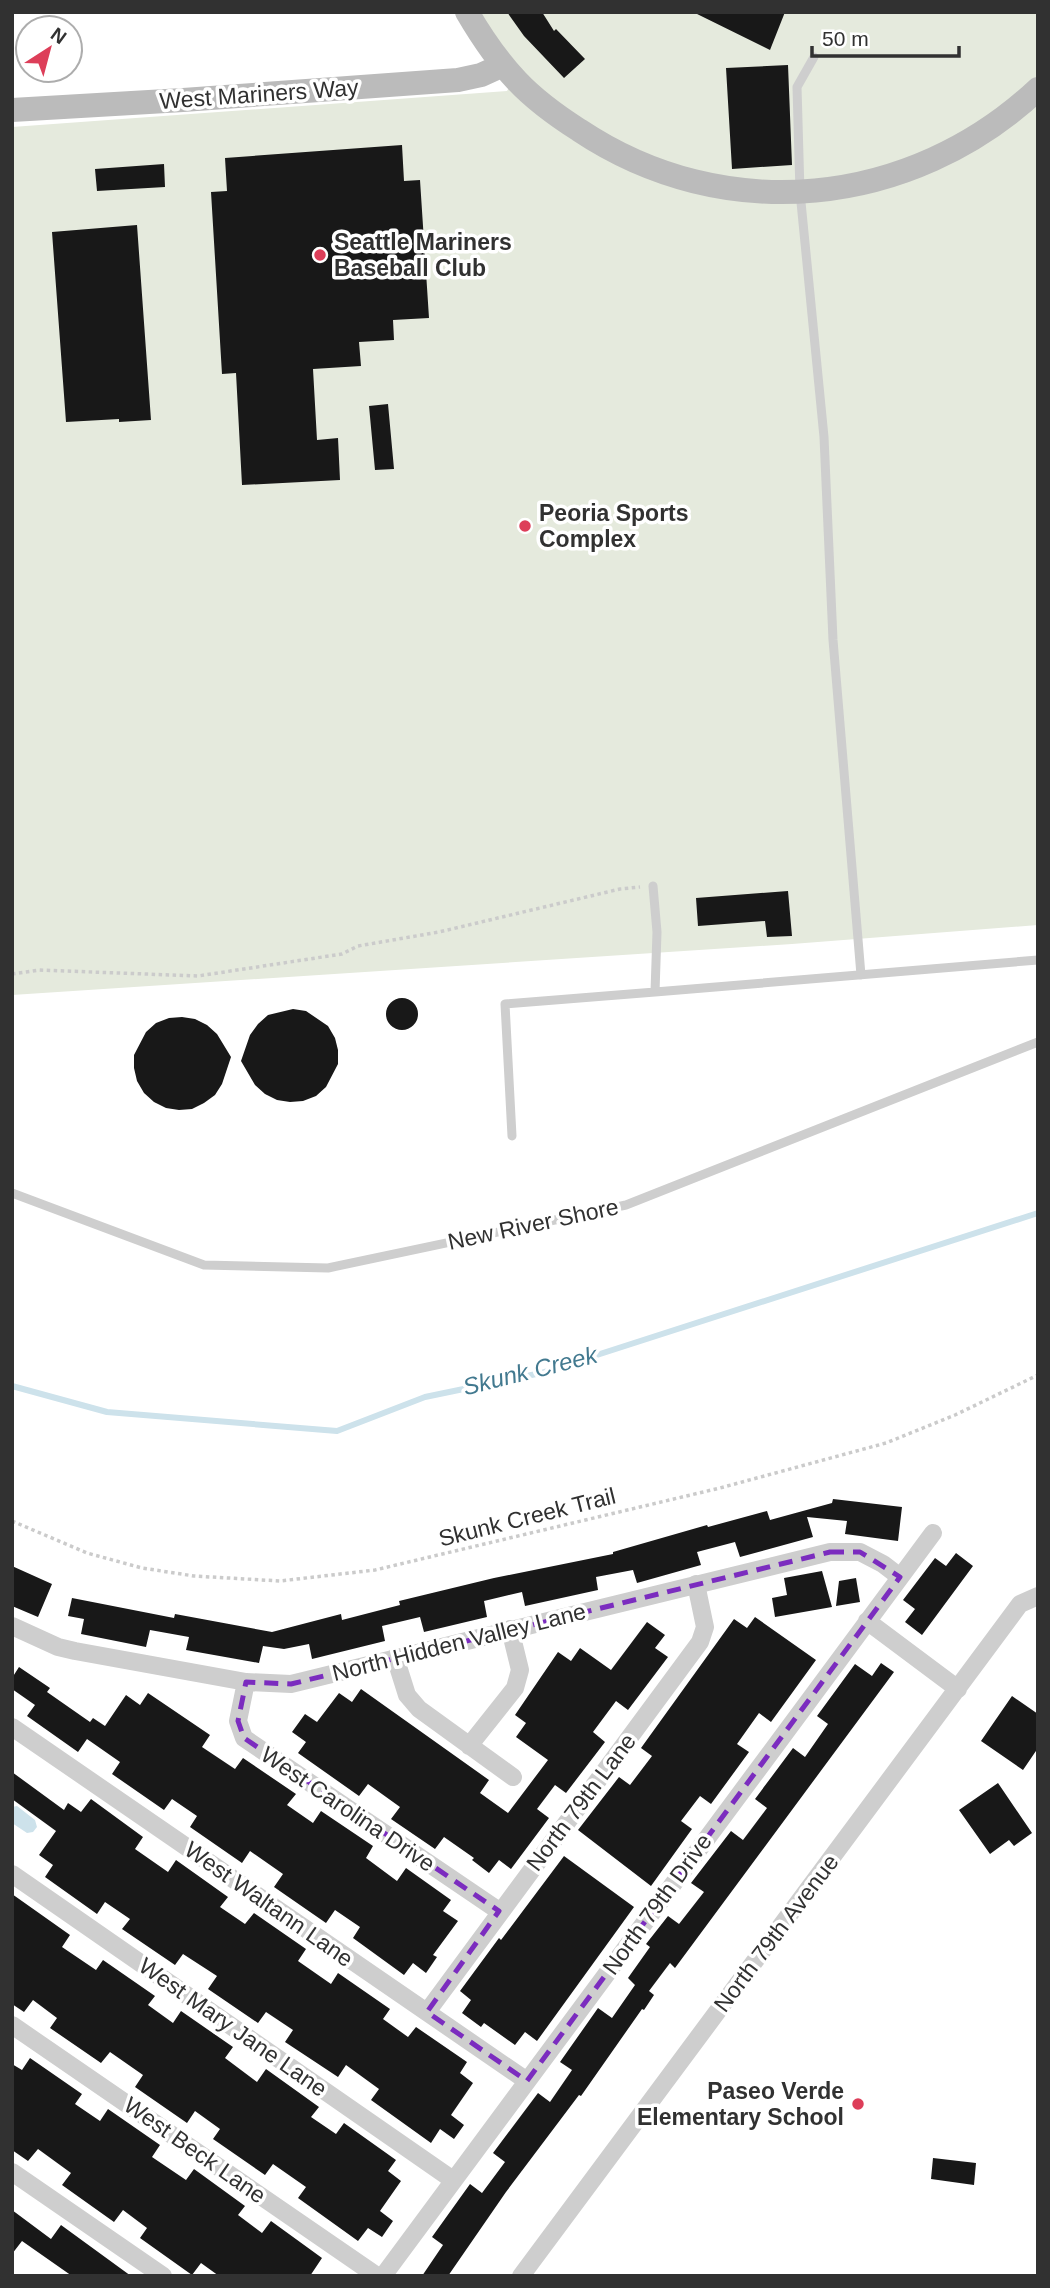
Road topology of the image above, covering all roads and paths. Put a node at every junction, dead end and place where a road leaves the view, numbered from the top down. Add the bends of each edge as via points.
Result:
1 (467, 12) edge
2 (814, 57) dead end
3 (503, 65) junction
4 (1038, 89) edge
5 (12, 110) edge
6 (800, 192) junction
7 (653, 886) joint
8 (1038, 960) edge
9 (12, 974) edge
10 (861, 975) junction
11 (655, 992) junction
12 (1038, 1042) edge
13 (512, 1136) dead end
14 (12, 1193) edge
15 (1038, 1375) edge
16 (12, 1521) edge
17 (933, 1533) dead end
18 (900, 1577) junction
19 (696, 1584) junction
20 (1037, 1596) edge
21 (867, 1621) junction
22 (12, 1626) edge
23 (510, 1629) junction
24 (395, 1657) junction
25 (246, 1682) junction
26 (958, 1689) junction
27 (12, 1727) edge
28 (469, 1746) junction
29 (513, 1777) dead end
30 (12, 1874) edge
31 (499, 1911) junction
32 (427, 2012) junction
33 (12, 2025) edge
34 (527, 2081) junction
35 (12, 2172) edge
36 (453, 2180) junction
37 (163, 2276) edge
38 (377, 2276) edge
39 (383, 2276) edge
40 (521, 2276) edge

1 - 3 street
2 - 6 lane via 797,87
3 - 5 street, West Mariners Way via 458,80
3 - 6 street via 571,125 638,163 718,187
4 - 6 street via 989,129 935,159 873,181
6 - 10 lane via 824,437 833,640
7 - 9 path via 620,889 439,932 358,946 342,954 198,975 39,970
7 - 11 lane
8 - 10 lane
10 - 11 lane
11 - 13 lane via 505,1004
12 - 14 lane, New River Shore via 626,1205 328,1268 204,1265
15 - 16 path, Skunk Creek Trail via 886,1443 720,1488 375,1570 280,1581 194,1576 87,1553
17 - 18 street, North 79th Drive
18 - 19 street, North Hidden Valley Lane via 860,1552 830,1552
18 - 21 street, North 79th Drive
19 - 23 street, North Hidden Valley Lane
19 - 31 street, North 79th Lane via 705,1627 699,1642
20 - 26 street, North 79th Avenue via 1020,1604
21 - 26 street
21 - 34 street, North 79th Drive
22 - 25 street, North Hidden Valley Lane via 58,1647
23 - 24 street, North Hidden Valley Lane
23 - 28 street via 520,1670 515,1688
24 - 25 street, North Hidden Valley Lane via 291,1684
24 - 28 street via 407,1695
25 - 31 street, West Carolina Drive via 238,1721 244,1738
26 - 40 street, North 79th Avenue
27 - 32 street, West Waltann Lane
28 - 29 street
30 - 36 street, West Mary Jane Lane
31 - 32 street, North 79th Lane
32 - 34 street, West Waltann Lane
33 - 38 street, West Beck Lane
34 - 36 street, North 79th Drive
35 - 37 street
36 - 39 street, North 79th Drive

